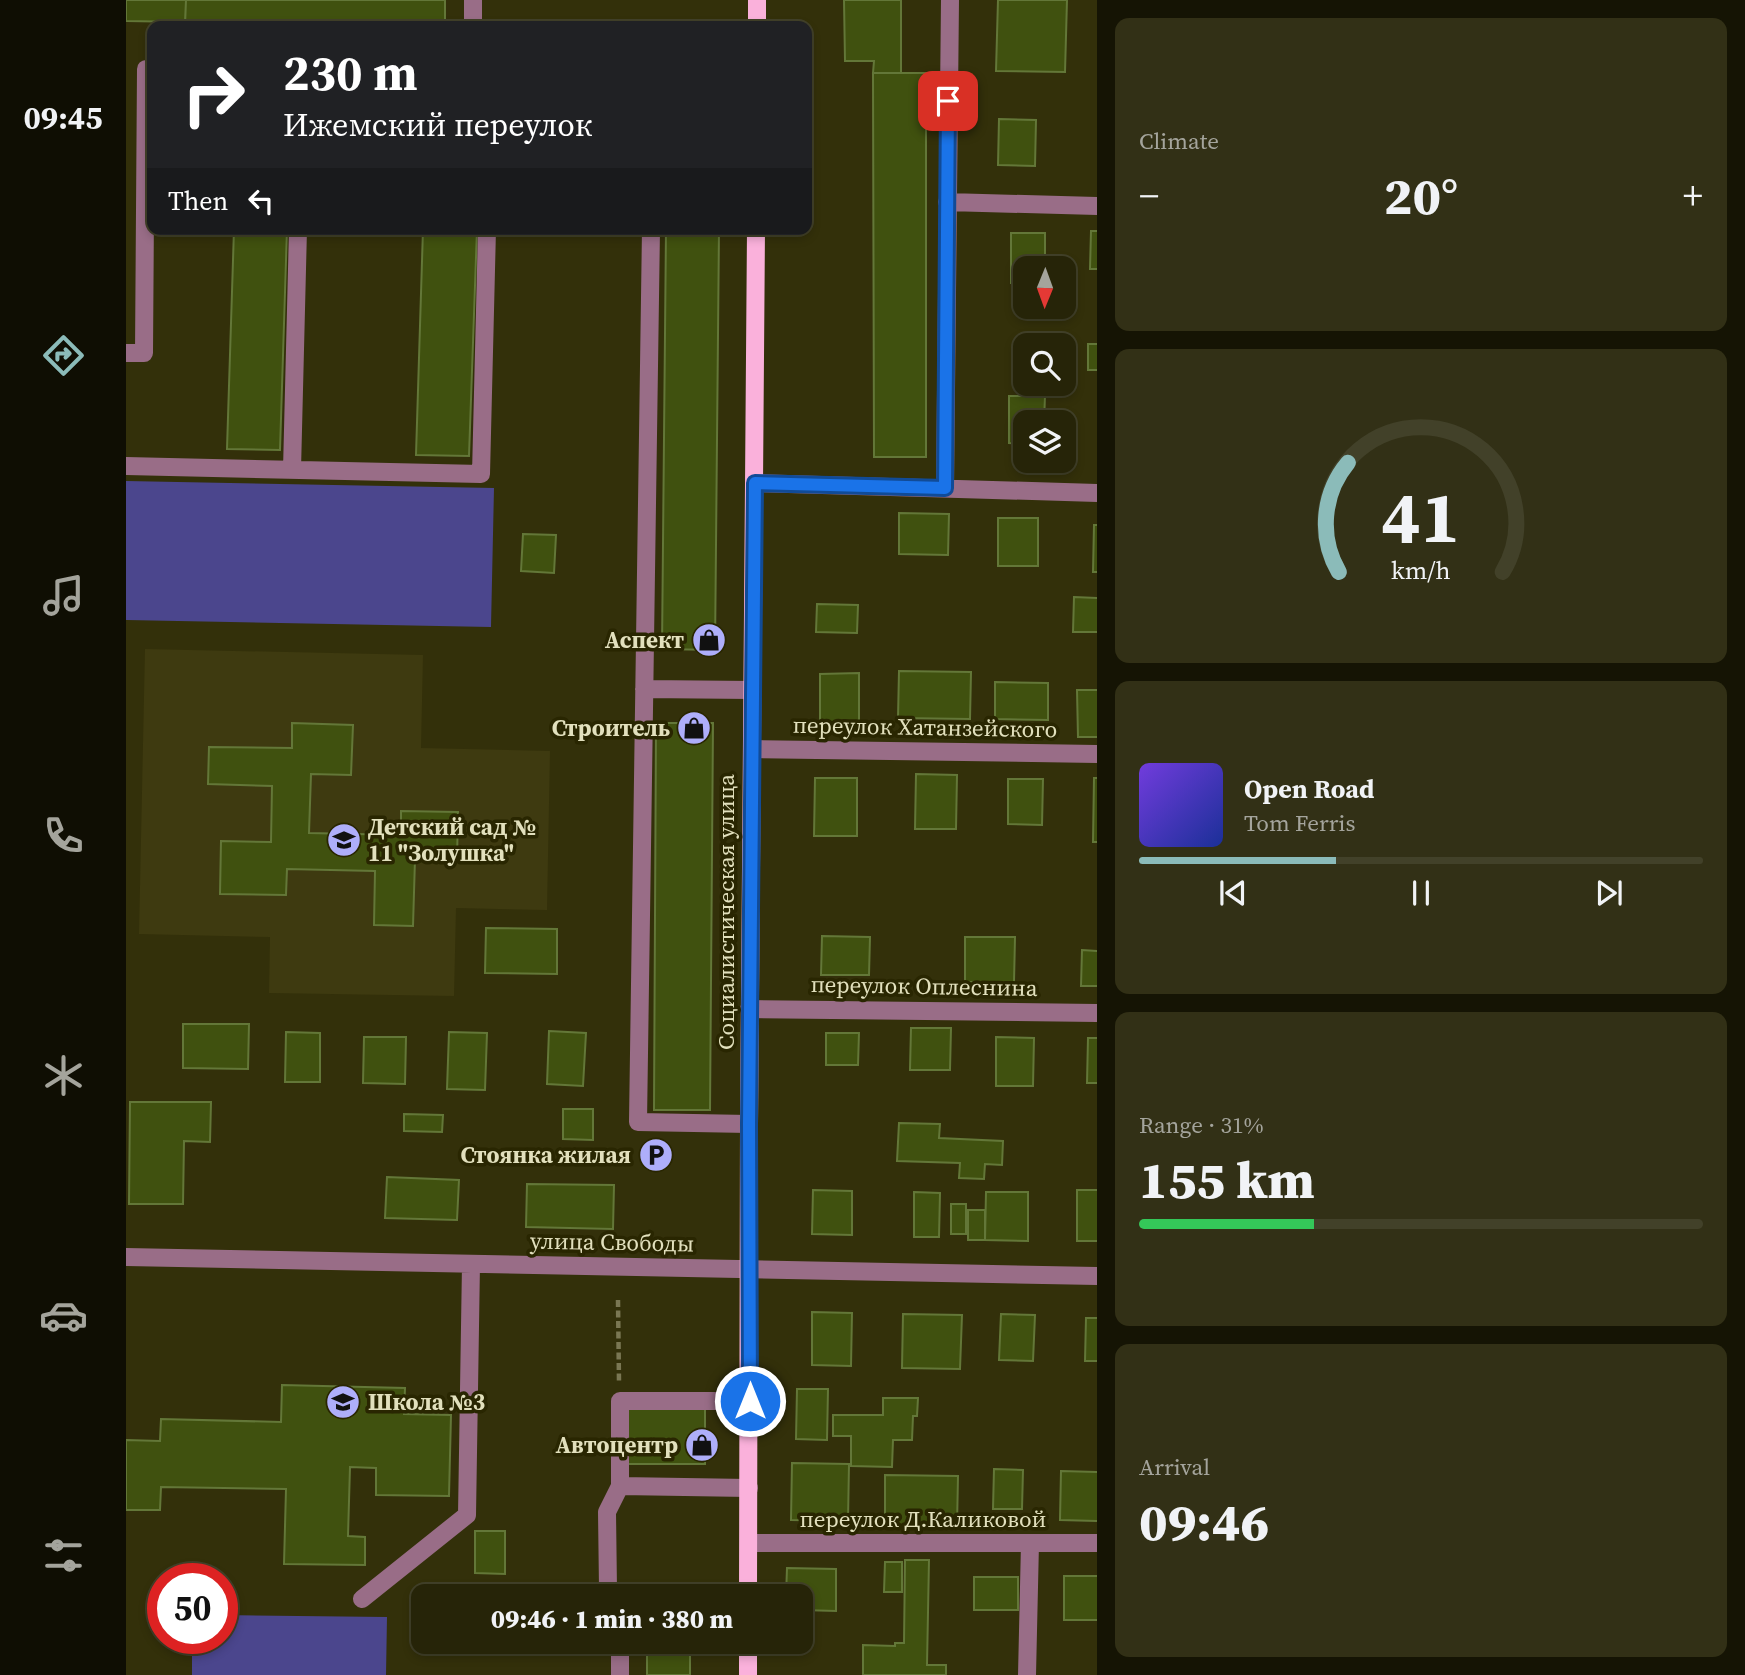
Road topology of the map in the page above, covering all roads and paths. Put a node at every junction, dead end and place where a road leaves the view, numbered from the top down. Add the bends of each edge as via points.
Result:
1 (473, 0) edge
2 (757, 0) edge
3 (950, 0) edge
4 (473, 21) edge
5 (757, 21) edge
6 (147, 69) edge
7 (947, 202) junction
8 (1097, 206) edge
9 (298, 235) edge
10 (487, 235) edge
11 (651, 235) edge
12 (755, 235) edge
13 (126, 353) edge
14 (126, 466) edge
15 (292, 470) junction
16 (755, 483) junction
17 (945, 488) junction
18 (1097, 494) edge
19 (644, 689) junction
20 (752, 690) junction
21 (752, 749) junction
22 (1097, 754) edge
23 (750, 1009) junction
24 (1097, 1013) edge
25 (749, 1124) junction
26 (126, 1257) edge
27 (471, 1264) junction
28 (750, 1269) junction
29 (1097, 1276) edge
30 (618, 1300) dead end
31 (620, 1401) junction
32 (750, 1401) junction
33 (620, 1486) junction
34 (749, 1488) junction
35 (749, 1543) junction
36 (1030, 1543) junction
37 (1097, 1543) edge
38 (608, 1584) edge
39 (748, 1584) edge
40 (362, 1599) dead end
41 (620, 1654) edge
42 (748, 1654) edge
43 (620, 1675) edge
44 (748, 1675) edge
45 (1027, 1675) edge

1 - 4 street
2 - 5 main road
3 - 7 street
6 - 13 street via 144,353
7 - 8 street
7 - 17 street
9 - 15 street
10 - 15 street via 481,474
11 - 19 street
12 - 16 main road, Социалистическая улица
14 - 15 street
16 - 17 street
16 - 20 main road, Социалистическая улица
17 - 18 street
19 - 20 street
19 - 25 street via 638,1122
20 - 21 main road, Социалистическая улица
21 - 22 street, переулок Хатанзейского
21 - 23 main road, Социалистическая улица
23 - 24 street, переулок Оплеснина
23 - 25 main road, Социалистическая улица
25 - 28 main road, Социалистическая улица
26 - 27 street, улица Свободы
27 - 28 street, улица Свободы
27 - 40 street via 467,1515
28 - 29 street, улица Свободы
28 - 32 main road, Социалистическая улица
30 - 31 path
31 - 32 street
31 - 33 street
32 - 34 main road, Социалистическая улица
33 - 34 street
33 - 38 street via 607,1512
34 - 35 main road, Социалистическая улица
35 - 36 street, переулок Д.Каликовой
35 - 39 main road, Социалистическая улица
36 - 37 street, переулок Д.Каликовой
36 - 45 street
41 - 43 street
42 - 44 main road

